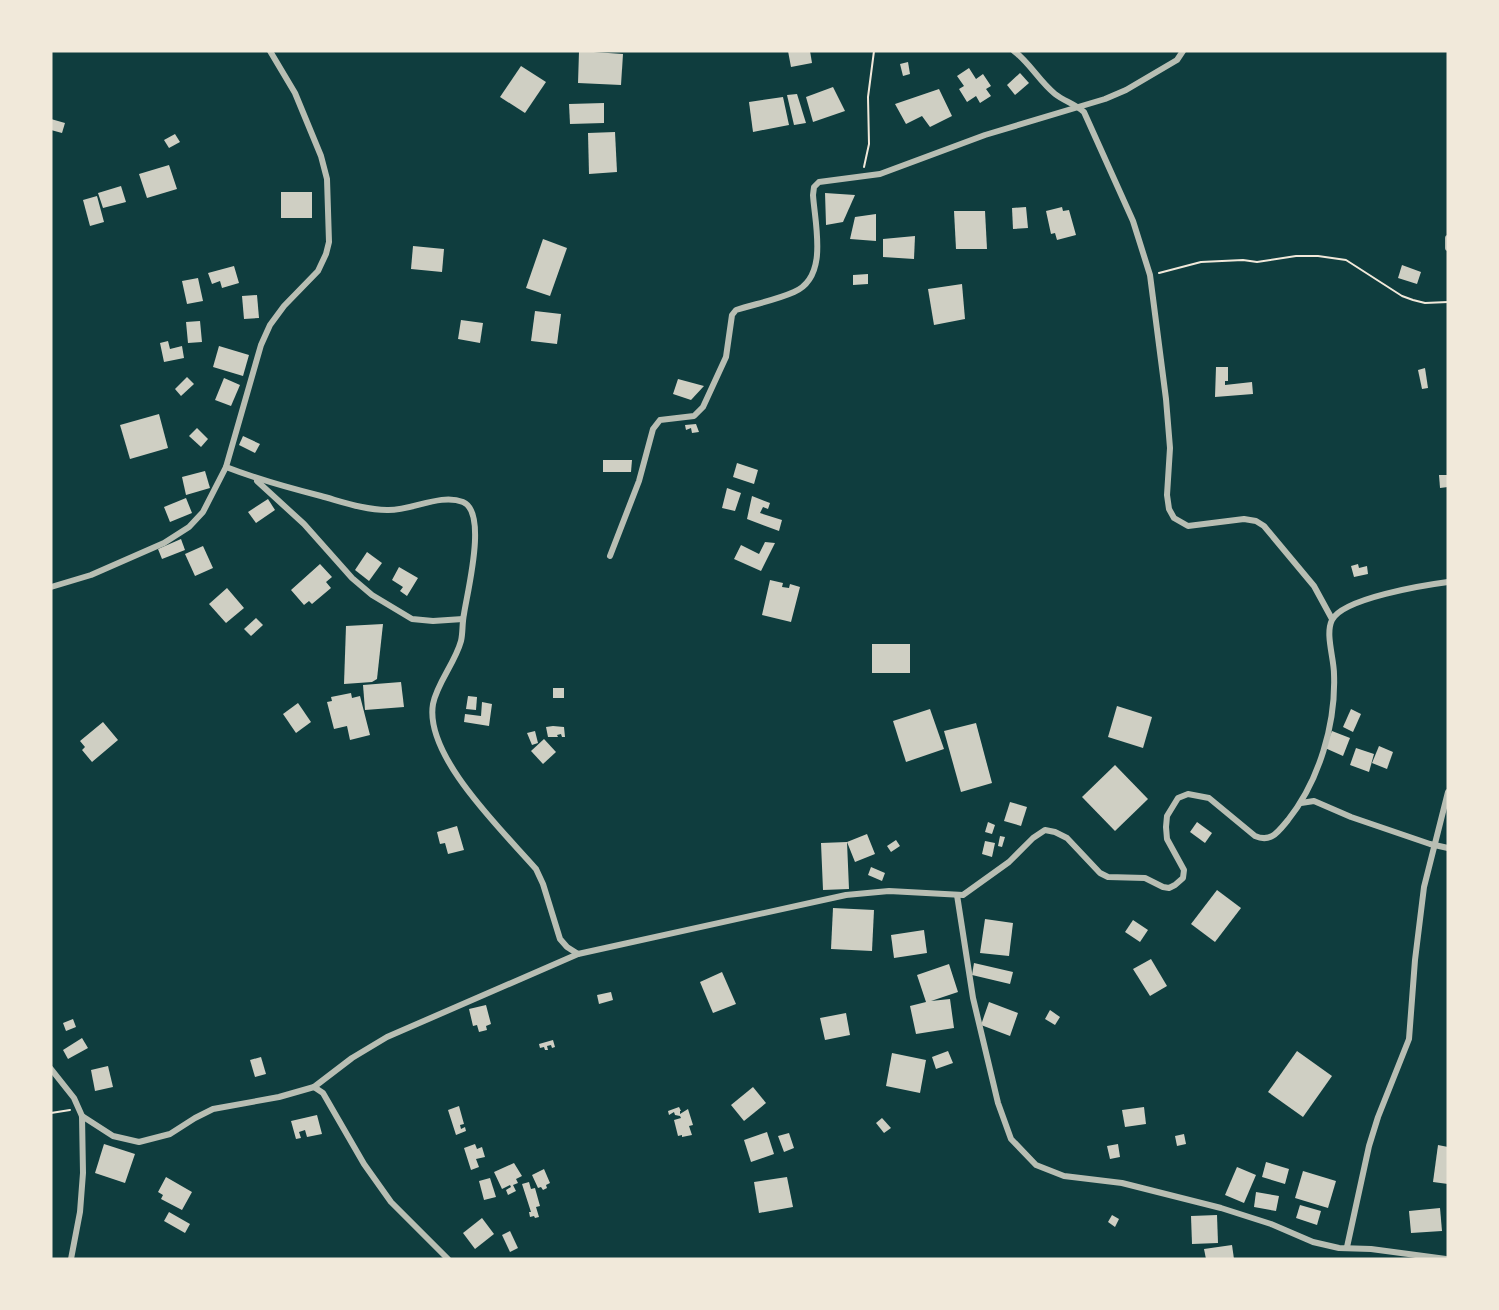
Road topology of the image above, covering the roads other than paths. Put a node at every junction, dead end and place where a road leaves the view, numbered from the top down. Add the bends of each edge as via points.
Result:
1 (270, 51) edge
2 (1014, 51) edge
3 (1183, 51) edge
4 (1078, 106) junction
5 (1448, 238) edge
6 (1448, 248) edge
7 (226, 468) junction
8 (254, 478) junction
9 (610, 556) dead end
10 (1448, 582) edge
11 (51, 587) edge
12 (463, 619) junction
13 (1332, 619) junction
14 (1448, 792) edge
15 (1301, 803) junction
16 (1435, 846) junction
17 (1448, 848) edge
18 (957, 895) junction
19 (578, 954) junction
20 (51, 1069) edge
21 (314, 1087) junction
22 (82, 1116) junction
23 (1347, 1248) junction
24 (71, 1259) edge
25 (448, 1259) edge
26 (1446, 1259) edge

1 - 7 street via 295,93 321,156 327,179 329,242 318,271 284,306 266,335
2 - 4 street via 1055,94
3 - 4 street via 1177,60 1126,90
4 - 9 street via 880,174 819,182 814,187 818,258 814,272 795,292 736,310 732,315 726,357 703,407 694,416 660,420 656,424
4 - 13 street via 1089,121 1133,221 1150,275 1170,448 1169,510 1188,526 1244,519 1264,526 1314,586
5 - 6 street
7 - 8 street
7 - 11 street via 203,512 189,527 164,543 91,575
8 - 12 street via 372,595 408,618
8 - 12 street via 378,510 451,500 465,502 476,522
10 - 13 street via 1380,595 1341,611
12 - 19 street via 461,640 434,702 437,740 461,780 536,869 560,939
13 - 15 street via 1332,711 1315,776
14 - 16 street
15 - 16 street via 1314,801
15 - 18 street via 1276,834 1262,839 1209,798 1188,794 1178,798 1167,816 1166,827 1167,839 1184,870 1182,878 1169,888 1145,878 1108,877 1066,838 1045,830 983,882
16 - 17 street
16 - 23 street via 1424,887 1409,1039 1369,1146
18 - 19 street via 889,891 846,895
18 - 23 street via 973,998 998,1103 1011,1139 1027,1158 1064,1176 1122,1183 1167,1194 1239,1213 1313,1242
19 - 21 street via 387,1037
20 - 22 street via 74,1098
21 - 22 street via 213,1109 170,1134 139,1142 113,1136
21 - 25 street via 323,1093 391,1202
22 - 24 street via 83,1173
23 - 26 street

